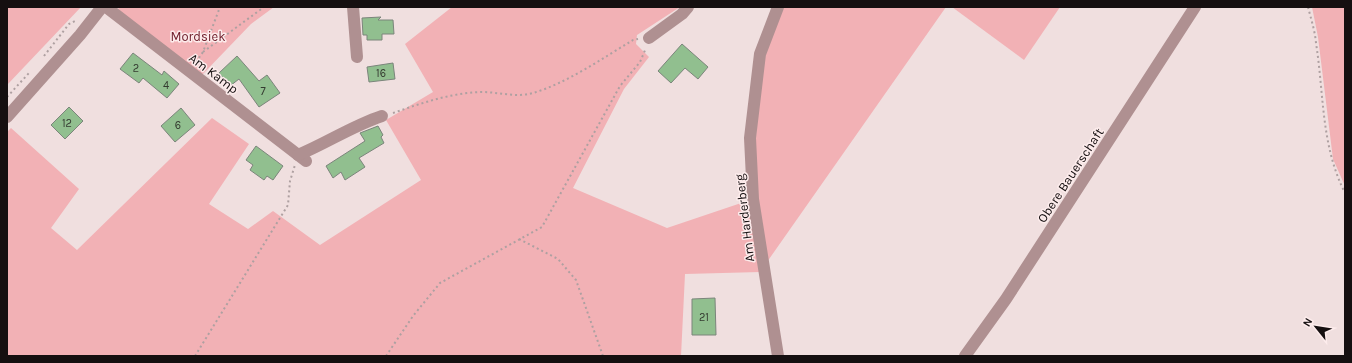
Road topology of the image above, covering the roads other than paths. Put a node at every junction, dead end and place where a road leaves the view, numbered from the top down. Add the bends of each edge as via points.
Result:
1 (102, 7) edge
2 (106, 7) edge
3 (353, 7) edge
4 (688, 7) edge
5 (778, 7) edge
6 (1195, 7) edge
7 (649, 38) road end
8 (356, 57) dead end
9 (382, 116) road end
10 (7, 117) edge
11 (778, 356) edge
12 (965, 356) edge

1 - 10 street via 80,36
2 - 9 street, Am Kamp via 302,158 316,147 359,124
3 - 8 street
4 - 7 street
5 - 11 street, Am Harderberg via 760,54 750,138 753,199
6 - 12 street, Obere Bauerschaft via 1006,299

